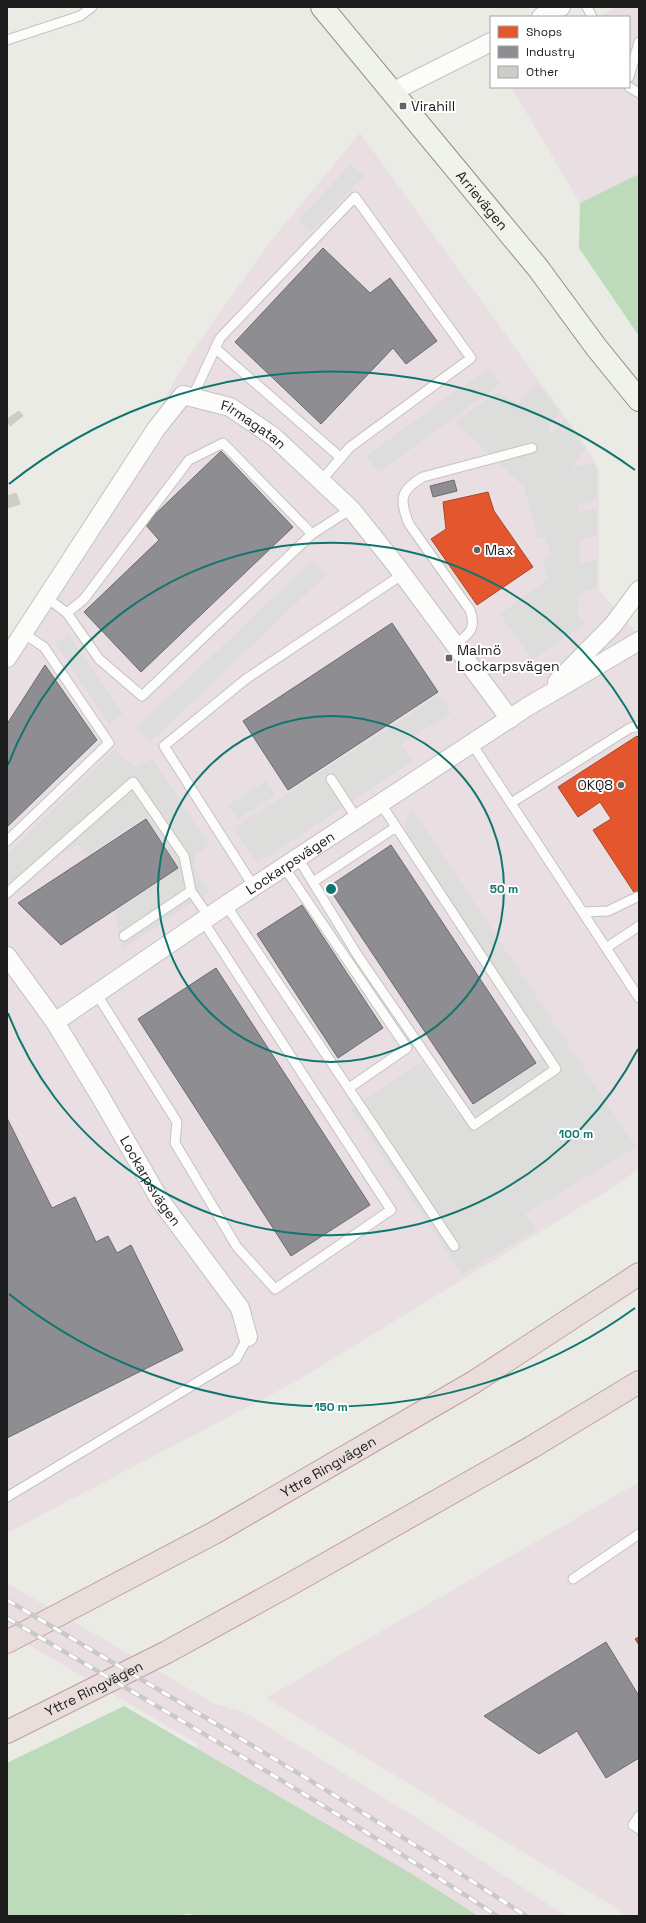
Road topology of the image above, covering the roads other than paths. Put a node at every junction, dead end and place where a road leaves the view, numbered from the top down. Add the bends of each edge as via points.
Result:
1 (92, 7) edge
2 (322, 7) edge
3 (561, 7) edge
4 (587, 7) edge
5 (543, 16) edge
6 (592, 16) edge
7 (7, 40) edge
8 (639, 42) edge
9 (490, 43) edge
10 (630, 74) edge
11 (630, 88) edge
12 (392, 92) junction
13 (639, 93) edge
14 (215, 348) junction
15 (192, 398) junction
16 (638, 400) edge
17 (532, 448) dead end
18 (341, 458) junction
19 (321, 481) junction
20 (351, 509) junction
21 (312, 534) junction
22 (402, 574) junction
23 (639, 590) edge
24 (47, 598) junction
25 (67, 613) junction
26 (23, 633) junction
27 (639, 641) edge
28 (455, 645) junction
29 (7, 658) edge
30 (527, 707) junction
31 (510, 719) junction
32 (639, 726) edge
33 (472, 744) junction
34 (331, 778) dead end
35 (511, 803) junction
36 (381, 804) junction
37 (357, 819) junction
38 (396, 827) junction
39 (7, 842) edge
40 (291, 862) junction
41 (313, 882) junction
42 (254, 887) junction
43 (190, 891) junction
44 (7, 893) edge
45 (637, 897) dead end
46 (226, 905) junction
47 (583, 912) junction
48 (206, 919) junction
49 (639, 926) edge
50 (124, 936) dead end
51 (606, 948) junction
52 (7, 956) edge
53 (96, 993) junction
54 (639, 998) edge
55 (55, 1022) junction
56 (349, 1088) junction
57 (454, 1246) dead end
58 (639, 1273) edge
59 (248, 1337) joint
60 (633, 1386) edge
61 (7, 1497) edge
62 (639, 1534) edge
63 (573, 1579) dead end
64 (7, 1642) edge
65 (7, 1732) edge
66 (639, 1816) edge
67 (639, 1829) edge

1 - 7 lane via 80,16
2 - 12 main road, Arrievägen
3 - 5 street
4 - 6 lane
8 - 10 lane
9 - 12 street
11 - 13 lane
12 - 16 main road, Arrievägen via 538,268
14 - 15 lane
14 - 18 lane
14 - 18 lane via 220,338 355,197 471,358 350,447
15 - 19 street, Firmagatan via 230,408 274,437
15 - 24 street via 183,395 161,422
17 - 28 lane via 423,477 411,484 404,494 402,508 409,524 470,610 473,628
18 - 19 lane
19 - 20 street, Firmagatan
20 - 21 lane
20 - 22 street, Firmagatan
21 - 25 lane via 142,696 99,659
21 - 25 lane via 223,443 189,460 84,599
22 - 28 street, Firmagatan
22 - 42 lane via 246,679 164,746
23 - 30 street, Lockarpsvägen via 613,625 589,651
24 - 25 lane
24 - 26 street
26 - 29 street
26 - 39 lane via 44,647 109,742
27 - 30 street, Lockarpsvägen
28 - 31 street, Firmagatan
30 - 31 street, Lockarpsvägen
31 - 33 street, Lockarpsvägen
32 - 35 lane via 630,728
33 - 35 lane
33 - 36 street, Lockarpsvägen
34 - 37 lane
35 - 47 lane
36 - 37 street, Lockarpsvägen
36 - 38 lane
37 - 40 street, Lockarpsvägen
38 - 41 lane
38 - 41 lane via 556,1069 474,1125 358,956
40 - 41 lane
40 - 42 street, Lockarpsvägen
40 - 56 lane via 408,1048
42 - 46 street, Lockarpsvägen
43 - 44 lane via 184,856 133,782
43 - 48 lane
43 - 50 lane
45 - 47 lane via 608,911
46 - 48 street, Lockarpsvägen
46 - 56 lane
47 - 51 lane
48 - 53 street, Lockarpsvägen
48 - 53 lane via 391,1210 275,1289 237,1247 175,1143 177,1122
49 - 51 lane
51 - 54 lane
52 - 55 street, Lockarpsvägen
53 - 55 street, Lockarpsvägen
55 - 59 street, Lockarpsvägen via 160,1200 240,1308
56 - 57 lane
58 - 64 highway, Yttre Ringvägen via 599,1302 474,1382 214,1533
59 - 61 lane via 236,1359
60 - 65 highway, Yttre Ringvägen via 296,1582 167,1652
62 - 63 lane
66 - 67 lane via 633,1825

